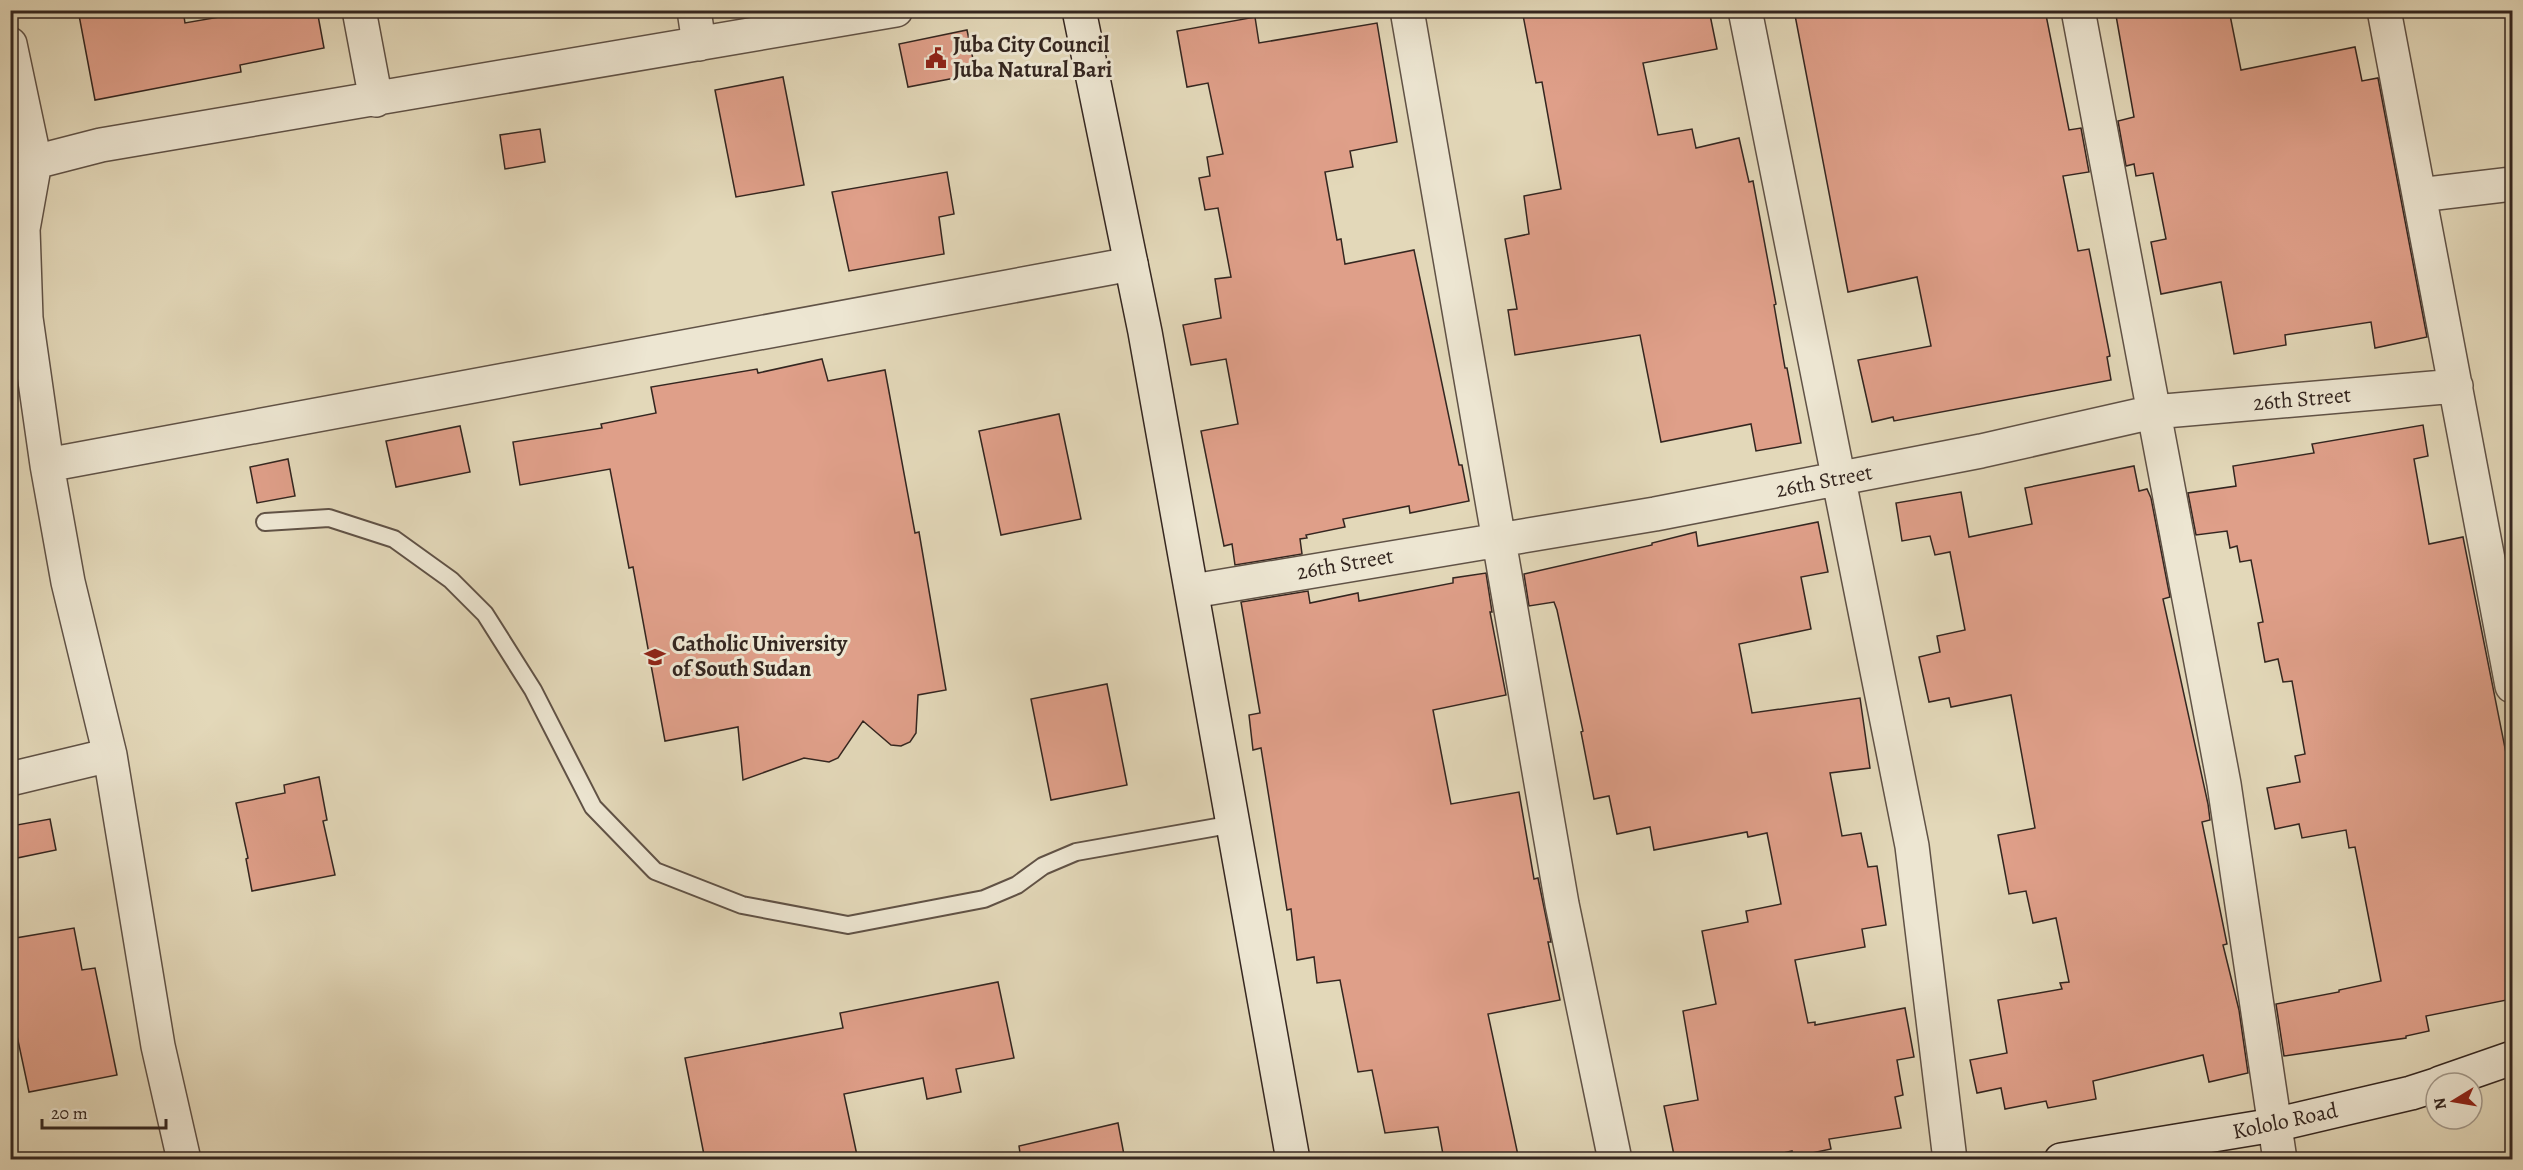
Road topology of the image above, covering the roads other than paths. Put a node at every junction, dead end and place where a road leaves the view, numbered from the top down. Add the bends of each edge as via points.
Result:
1 (358, 10) edge
2 (694, 10) edge
3 (896, 10) edge
4 (1079, 10) edge
5 (1407, 10) edge
6 (1745, 10) edge
7 (2078, 10) edge
8 (2384, 10) edge
9 (10, 44) edge
10 (699, 44) junction
11 (376, 100) junction
12 (35, 162) junction
13 (2512, 183) edge
14 (2419, 195) junction
15 (1131, 264) junction
16 (2456, 386) junction
17 (2153, 412) junction
18 (48, 465) junction
19 (1840, 478) junction
20 (265, 522) dead end
21 (1498, 539) junction
22 (1193, 591) junction
23 (2512, 680) edge
24 (110, 755) junction
25 (10, 778) edge
26 (1234, 824) junction
27 (2512, 1058) edge
28 (2475, 1071) edge
29 (2424, 1088) edge
30 (2274, 1125) junction
31 (184, 1160) edge
32 (1293, 1160) edge
33 (1615, 1160) edge
34 (1950, 1160) edge
35 (2061, 1160) edge
36 (2280, 1160) edge

1 - 11 street
2 - 10 street
3 - 10 street
4 - 15 street
5 - 21 street
6 - 19 street
7 - 17 street
8 - 14 street
9 - 12 street
10 - 11 street
11 - 12 street via 101,145
12 - 18 street via 23,229 26,318
13 - 14 street
14 - 16 street
15 - 18 street
15 - 22 street
16 - 17 street, 26th Street
16 - 23 street
17 - 19 street, 26th Street
17 - 30 street via 2224,784
18 - 24 street via 68,582
19 - 21 street, 26th Street
19 - 34 street via 1912,846
20 - 26 lane via 329,518 394,539 452,580 485,614 533,690 593,807 655,872 742,905 848,925 984,899 1076,852
21 - 22 street, 26th Street
21 - 33 street via 1562,904
22 - 26 street
24 - 25 street
24 - 31 street via 158,1046
26 - 32 street
27 - 28 street
29 - 30 street, Kololo Road
30 - 35 street, Kololo Road
30 - 36 street

